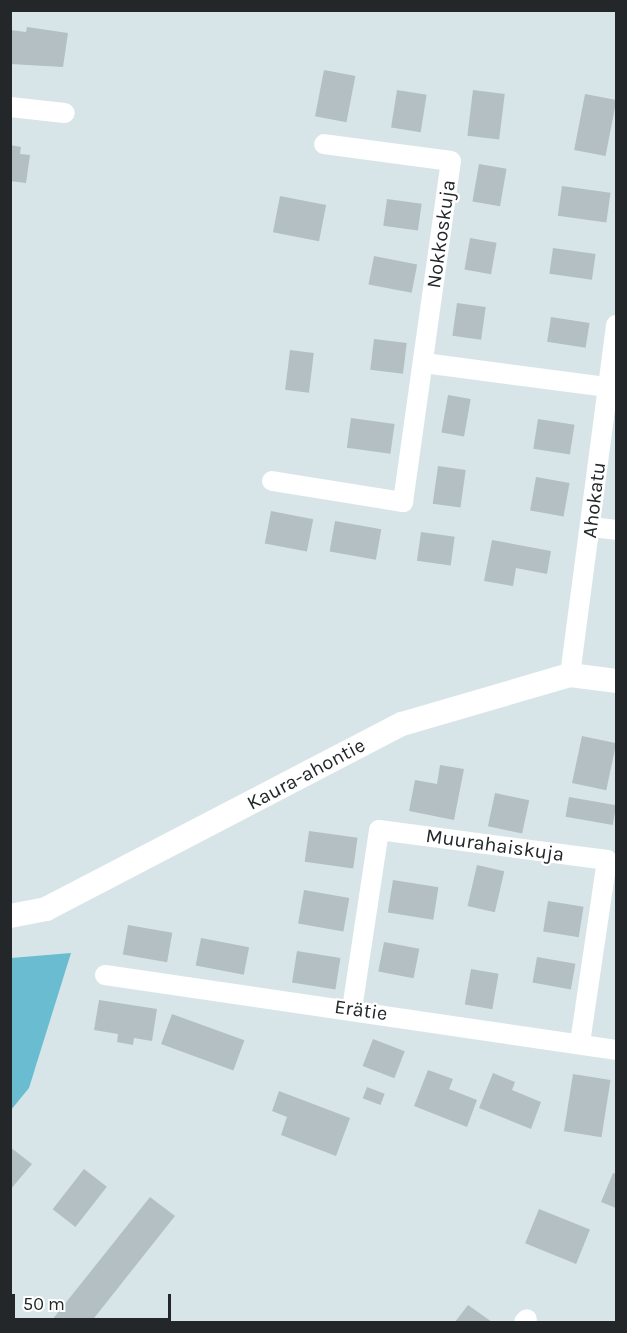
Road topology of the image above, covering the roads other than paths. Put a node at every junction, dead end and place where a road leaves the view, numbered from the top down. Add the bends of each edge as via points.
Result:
1 (10, 107) edge
2 (65, 113) dead end
3 (324, 144) dead end
4 (616, 325) edge
5 (424, 363) junction
6 (607, 387) junction
7 (272, 481) dead end
8 (592, 527) junction
9 (616, 530) edge
10 (570, 675) junction
11 (616, 681) edge
12 (10, 916) edge
13 (105, 975) dead end
14 (352, 1009) junction
15 (580, 1042) junction
16 (616, 1050) edge

1 - 2 street
3 - 5 street, Nokkoskuja via 451,161
4 - 6 street, Ahokatu
5 - 6 street
5 - 7 street, Nokkoskuja via 403,502
6 - 8 street, Ahokatu
8 - 9 street
8 - 10 street, Ahokatu
10 - 11 street, Kaura-ahontie
10 - 12 street, Kaura-ahontie via 402,724 46,909
13 - 14 street, Erätie
14 - 15 street, Erätie
14 - 15 street, Muurahaiskuja via 379,830 607,860
15 - 16 street, Erätie

